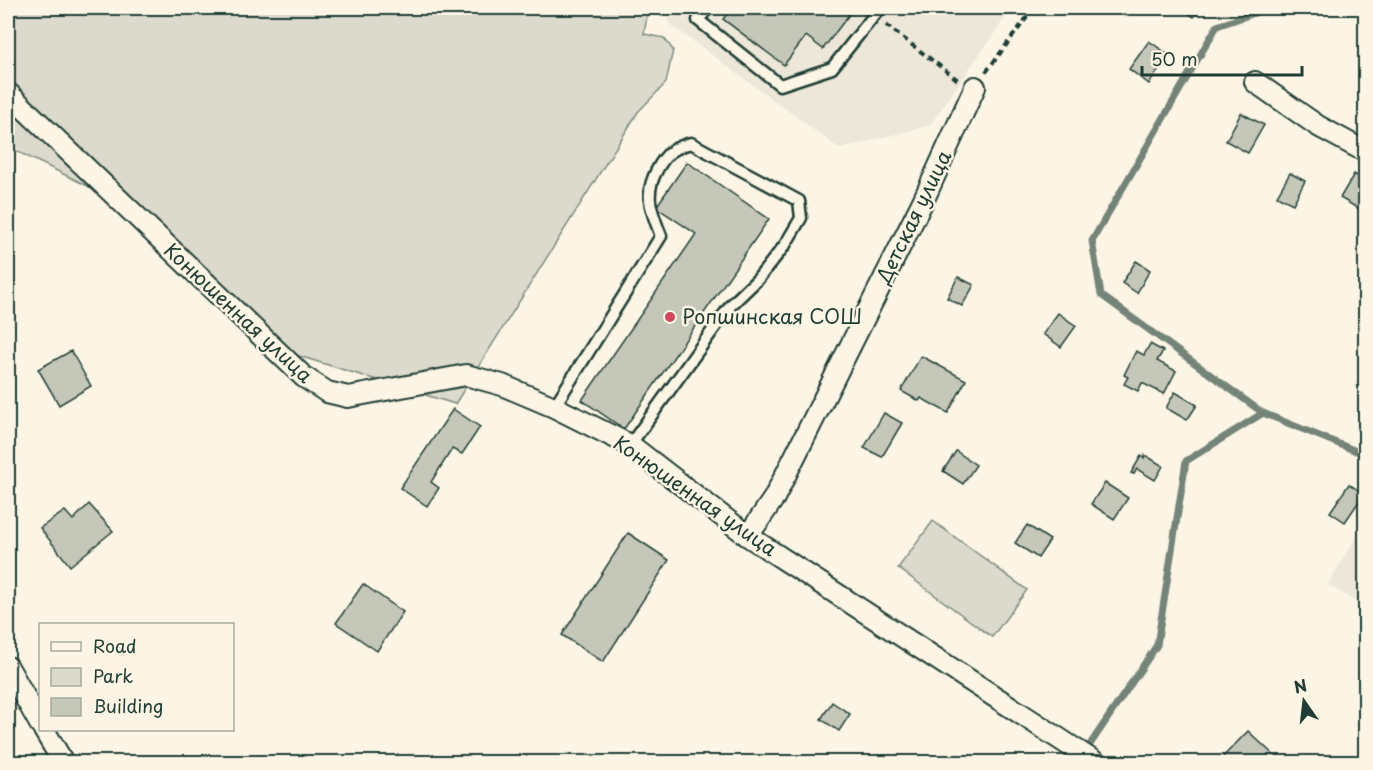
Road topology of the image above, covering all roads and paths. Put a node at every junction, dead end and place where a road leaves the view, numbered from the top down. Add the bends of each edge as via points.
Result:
1 (708, 8) edge
2 (1034, 8) edge
3 (877, 12) edge
4 (1255, 82) dead end
5 (974, 89) junction
6 (8, 93) edge
7 (1365, 152) edge
8 (554, 407) junction
9 (630, 445) junction
10 (748, 536) junction
11 (8, 667) edge
12 (39, 722) edge
13 (45, 731) edge
14 (63, 762) edge
15 (1095, 762) edge

1 - 3 lane via 698,20 780,85 832,68
2 - 5 path
3 - 5 path
4 - 7 street via 1318,126
5 - 10 street, Детская улица via 924,199 774,498
6 - 8 street, Конюшенная улица via 304,377 327,392 348,397 466,375
8 - 9 street, Конюшенная улица
8 - 9 lane via 661,236 649,197 650,181 674,148 691,143 799,201 801,218 758,279 731,304
9 - 10 street, Конюшенная улица
10 - 15 street, Конюшенная улица
11 - 12 street
13 - 14 street

